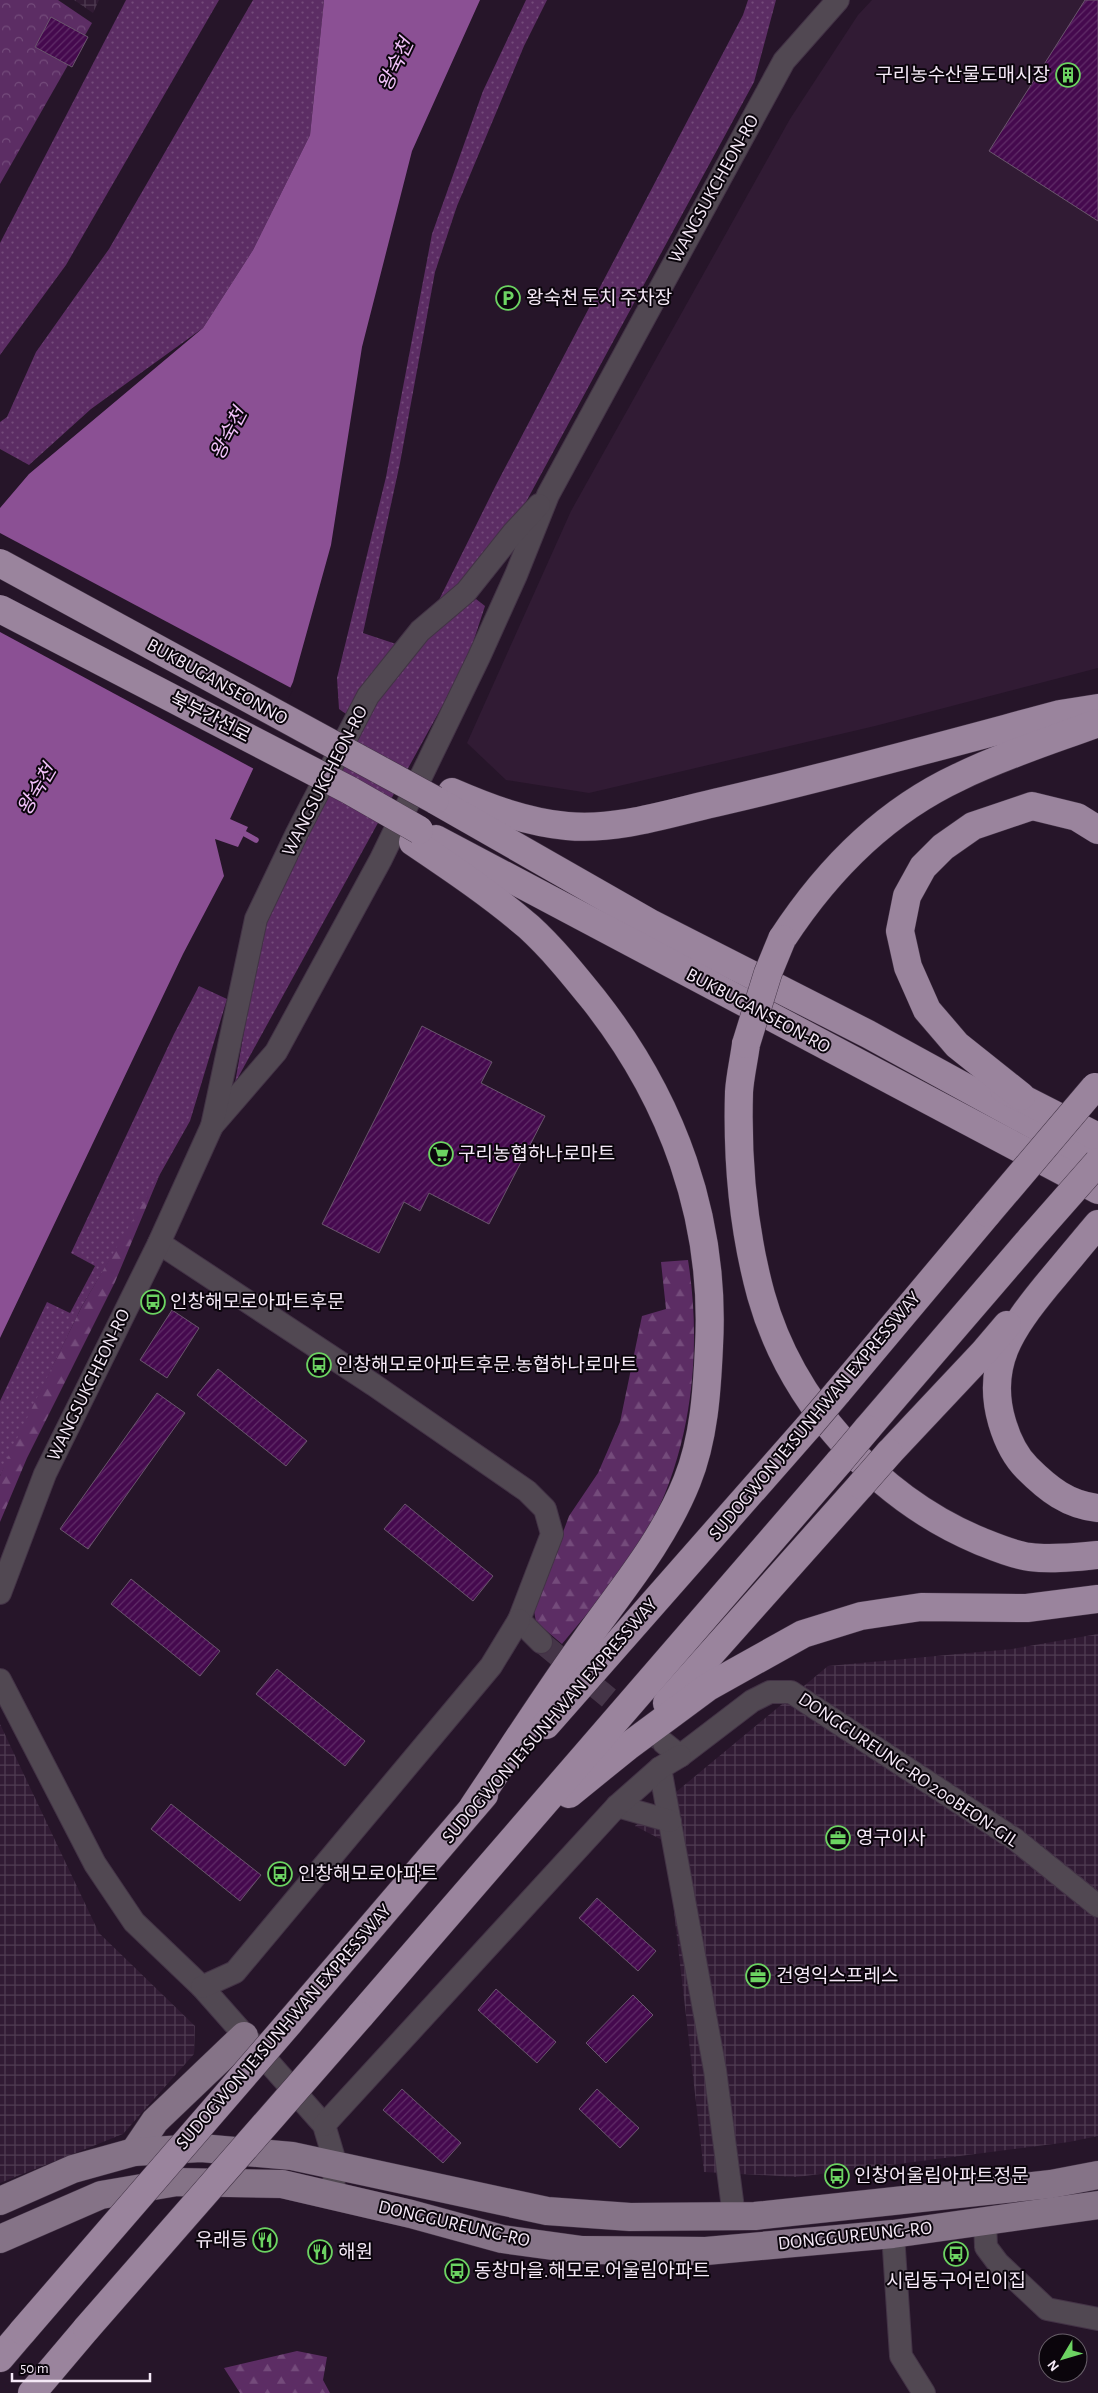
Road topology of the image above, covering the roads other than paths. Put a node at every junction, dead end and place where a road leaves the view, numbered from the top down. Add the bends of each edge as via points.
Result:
1 (838, 0) edge
2 (548, 495) junction
3 (0, 563) edge
4 (0, 608) edge
5 (1098, 708) edge
6 (1098, 723) edge
7 (438, 793) junction
8 (1098, 830) edge
9 (416, 836) junction
10 (868, 1034) junction
11 (1097, 1086) edge
12 (1021, 1096) junction
13 (963, 1118) junction
14 (212, 1126) junction
15 (1098, 1137) edge
16 (1098, 1161) edge
17 (1098, 1190) edge
18 (1098, 1206) edge
19 (1098, 1224) edge
20 (159, 1242) junction
21 (1069, 1258) junction
22 (1098, 1508) edge
23 (1098, 1555) edge
24 (0, 1593) edge
25 (1098, 1599) edge
26 (519, 1620) junction
27 (541, 1642) tunnel mouth
28 (0, 1680) edge
29 (627, 1747) junction
30 (660, 1768) junction
31 (617, 1806) junction
32 (473, 1807) junction
33 (670, 1821) junction
34 (511, 1841) junction
35 (1098, 1906) edge
36 (202, 1987) junction
37 (244, 2036) junction
38 (324, 2125) junction
39 (134, 2152) junction
40 (336, 2165) junction
41 (1098, 2175) edge
42 (332, 2195) junction
43 (0, 2201) edge
44 (1098, 2206) edge
45 (734, 2216) junction
46 (985, 2221) junction
47 (893, 2234) junction
48 (0, 2240) edge
49 (1098, 2319) edge
50 (0, 2358) edge
51 (32, 2393) edge
52 (924, 2393) edge

1 - 2 street, WANGSUKCHEON-RO via 784,61
2 - 14 street, WANGSUKCHEON-RO via 479,658 381,859 276,1052
2 - 14 street, WANGSUKCHEON-RO via 466,592 420,631 368,696 256,919
3 - 7 highway, BUKBUGANSEONNO, bridge via 376,768
4 - 9 highway, 북부간선로, bridge via 348,790
5 - 7 highway via 1060,714 829,777 603,826 568,826 525,819
6 - 23 highway, bridge via 958,777 905,809 858,845 833,870 782,939 746,1044 739,1091 742,1192 761,1295 776,1337 797,1378 828,1424 882,1481 919,1510 958,1532 1030,1557
7 - 10 highway, BUKBUGANSEON-RO via 650,923
8 - 12 highway via 1077,817 1032,806 973,826 943,847 923,867 907,896 900,931 908,966 927,1010 957,1045
9 - 13 highway, BUKBUGANSEON-RO
9 - 32 highway via 529,928 565,963 612,1023 649,1082 686,1166 709,1274 706,1394 688,1480 661,1535
10 - 12 highway via 936,1058
10 - 16 highway, BUKBUGANSEON-RO
11 - 32 highway, SUDOGWON JE1SUNHWAN EXPRESSWAY, bridge via 809,1426
12 - 15 highway
13 - 17 highway, BUKBUGANSEON-RO
13 - 18 highway
14 - 20 street, WANGSUKCHEON-RO
16 - 34 highway, bridge
19 - 21 highway
20 - 24 street, WANGSUKCHEON-RO via 45,1474
20 - 26 street via 374,1385 527,1491 545,1509 552,1534
21 - 22 highway via 1017,1322 1004,1349 998,1370 998,1408 1013,1450 1044,1486 1064,1500
21 - 29 highway, bridge
25 - 29 highway via 1027,1608 921,1607 861,1616 803,1634 708,1687
26 - 27 street
26 - 36 street via 491,1666 235,1972
28 - 36 street via 101,1873 134,1922
29 - 34 highway
30 - 31 street, DONGGUREUNG-RO 200BEON-GIL
30 - 33 street
30 - 35 street, DONGGUREUNG-RO 200BEON-GIL via 672,1749 752,1701 770,1692 791,1692 1016,1840
31 - 33 street
31 - 38 street, DONGGUREUNG-RO 200BEON-GIL
32 - 50 highway, SUDOGWON JE1SUNHWAN EXPRESSWAY, bridge
33 - 45 street via 715,2070
34 - 51 highway, bridge
36 - 37 street
37 - 38 street
37 - 39 main road via 155,2121
38 - 40 street
39 - 40 main road, DONGGUREUNG-RO via 201,2148 292,2156
39 - 43 main road, DONGGUREUNG-RO via 73,2169
40 - 42 street
40 - 45 main road, DONGGUREUNG-RO via 547,2211 630,2217
41 - 45 main road, DONGGUREUNG-RO via 1051,2184
42 - 47 main road, DONGGUREUNG-RO via 502,2239 582,2250 706,2251
42 - 48 main road, DONGGUREUNG-RO via 282,2184 176,2182 101,2195
44 - 46 main road, DONGGUREUNG-RO
46 - 47 main road, DONGGUREUNG-RO
46 - 49 street via 986,2247 998,2263 1047,2309
47 - 52 street via 901,2356

